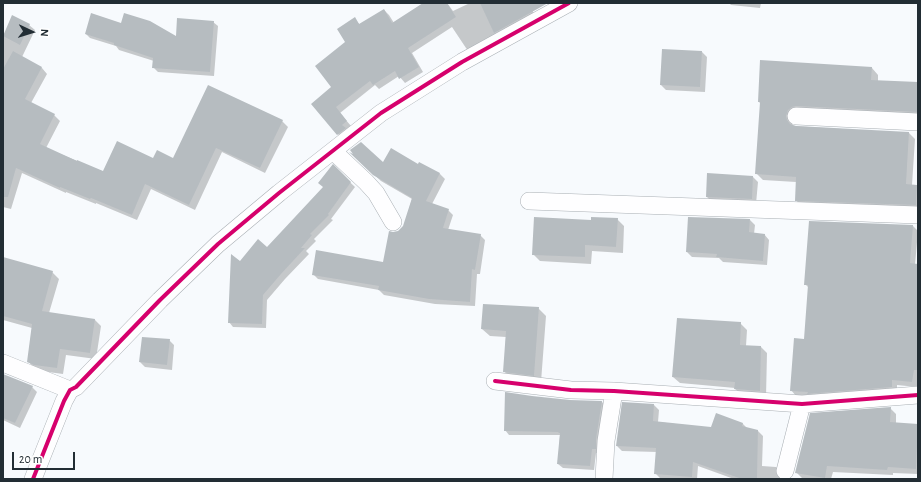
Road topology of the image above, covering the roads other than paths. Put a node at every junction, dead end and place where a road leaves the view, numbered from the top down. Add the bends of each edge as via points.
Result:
1 (569, 3) edge
2 (796, 116) dead end
3 (918, 122) edge
4 (333, 151) junction
5 (528, 201) dead end
6 (918, 215) edge
7 (393, 222) dead end
8 (3, 363) edge
9 (495, 381) dead end
10 (70, 390) junction
11 (614, 391) junction
12 (918, 395) edge
13 (802, 404) junction
14 (785, 471) dead end
15 (33, 479) edge
16 (604, 479) edge

1 - 4 street via 462,62 381,113
2 - 3 street
4 - 7 street via 376,193
4 - 10 street via 218,244 76,387
5 - 6 street
8 - 10 street
9 - 11 street via 571,390
10 - 15 street
11 - 13 street
11 - 16 street via 606,441
12 - 13 street
13 - 14 street

